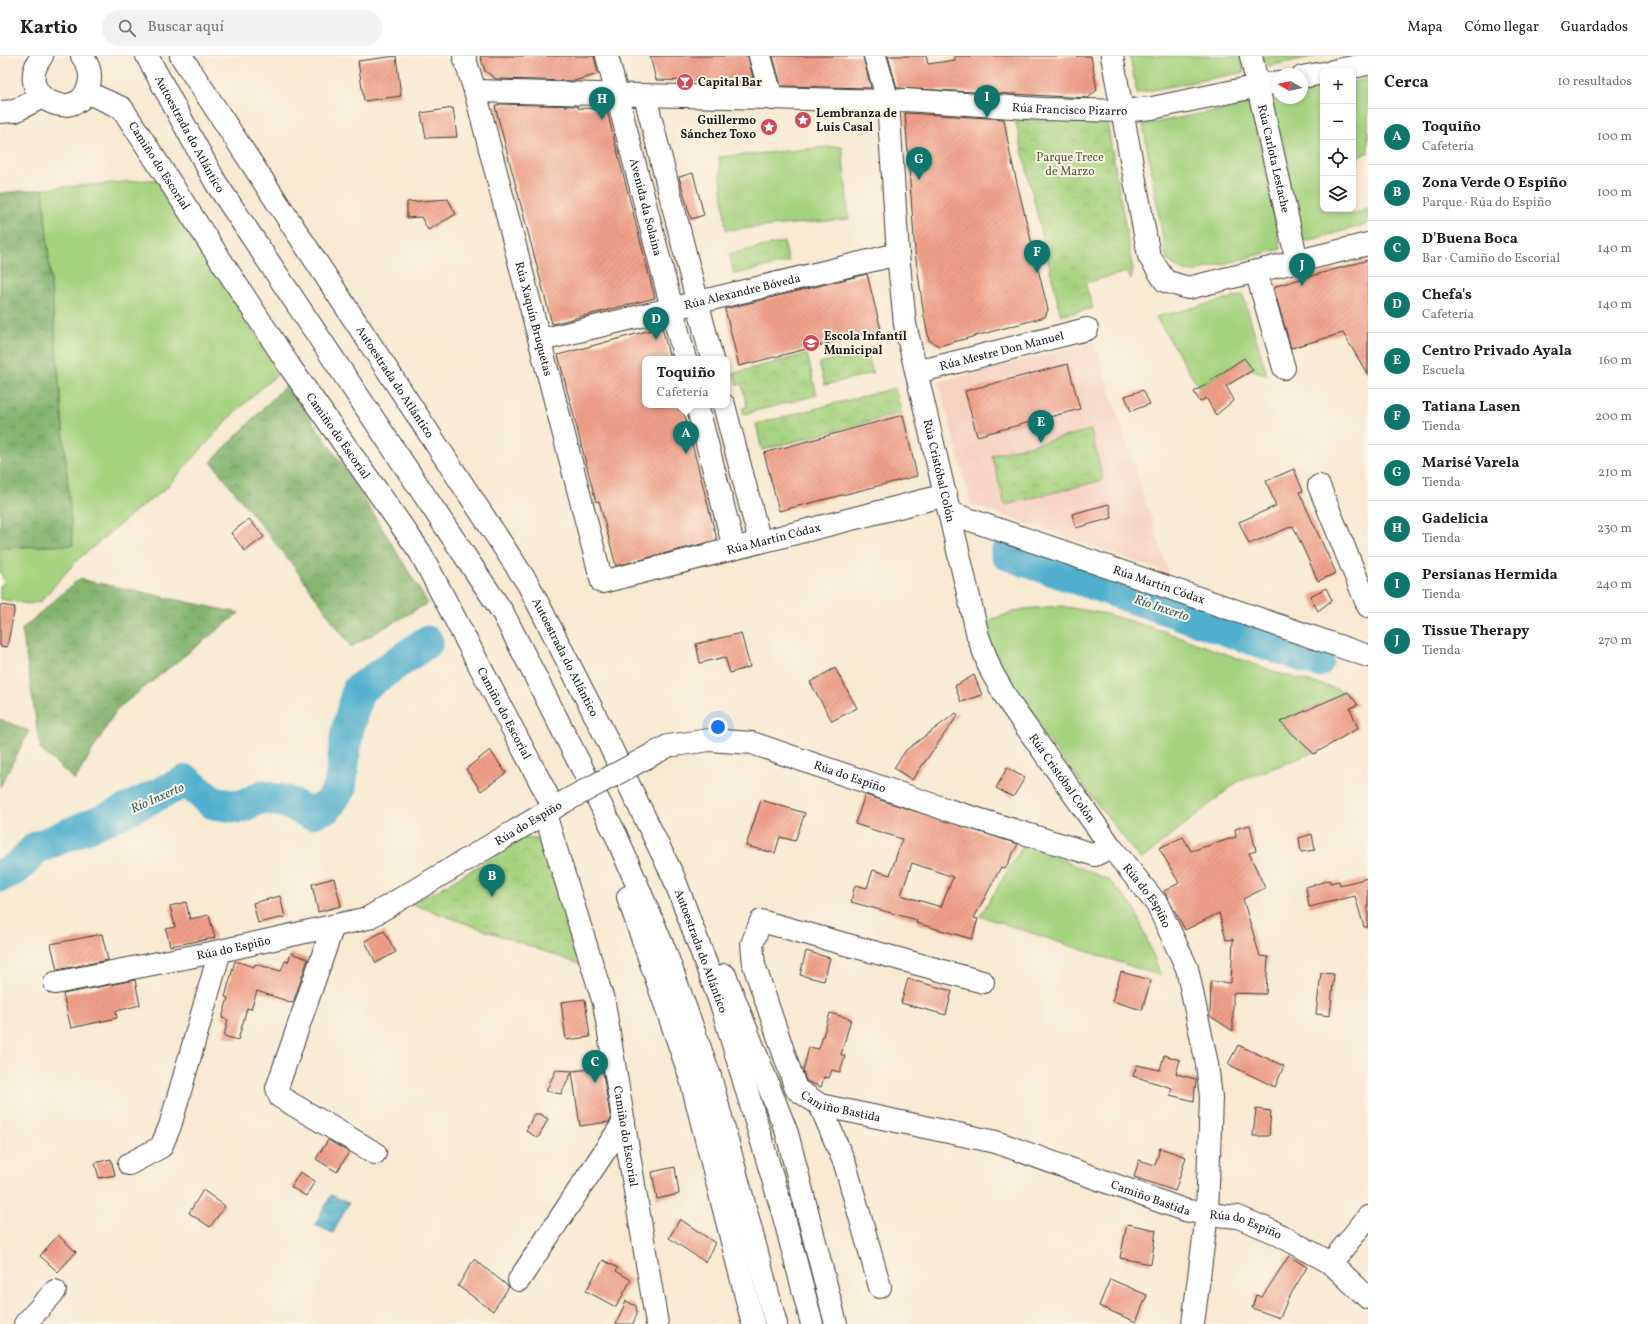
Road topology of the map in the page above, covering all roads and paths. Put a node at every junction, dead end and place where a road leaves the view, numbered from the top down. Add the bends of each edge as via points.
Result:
1 (42, 56) edge
2 (82, 56) edge
3 (147, 56) edge
4 (181, 56) edge
5 (464, 56) edge
6 (607, 56) edge
7 (760, 56) edge
8 (875, 56) edge
9 (1112, 56) edge
10 (1250, 56) edge
11 (1368, 64) edge
12 (1349, 68) edge
13 (1320, 74) edge
14 (1308, 77) edge
15 (1272, 83) edge
16 (1257, 87) junction
17 (475, 91) junction
18 (86, 92) junction
19 (618, 95) junction
20 (645, 96) junction
21 (42, 97) junction
22 (772, 99) junction
23 (888, 102) junction
24 (0, 112) edge
25 (1122, 112) junction
26 (1368, 244) edge
27 (898, 254) junction
28 (1297, 261) junction
29 (1256, 271) junction
30 (698, 303) junction
31 (672, 309) junction
32 (1087, 329) dead end
33 (540, 340) junction
34 (684, 356) edge
35 (711, 356) edge
36 (1284, 368) dead end
37 (916, 370) junction
38 (698, 408) edge
39 (725, 408) edge
40 (1319, 486) dead end
41 (948, 504) junction
42 (760, 542) junction
43 (734, 548) junction
44 (602, 582) joint
45 (1368, 606) edge
46 (1368, 656) edge
47 (553, 808) junction
48 (616, 835) junction
49 (1110, 847) junction
50 (674, 878) junction
51 (333, 926) junction
52 (220, 951) junction
53 (983, 982) dead end
54 (55, 983) dead end
55 (820, 1105) junction
56 (624, 1122) junction
57 (374, 1153) dead end
58 (129, 1164) dead end
59 (1207, 1214) junction
60 (1368, 1217) edge
61 (1331, 1263) junction
62 (519, 1280) dead end
63 (880, 1287) dead end
64 (55, 1291) dead end
65 (1368, 1298) edge
66 (25, 1324) edge
67 (657, 1324) edge
68 (753, 1324) edge
69 (776, 1324) edge
70 (812, 1324) edge
71 (836, 1324) edge
72 (1192, 1324) edge

1 - 21 main road via 33,73 34,85
2 - 18 main road via 88,64 91,77
3 - 48 main road, Autoestrada do Atlántico via 216,183 504,613
4 - 50 main road, Autoestrada do Atlántico via 528,584
5 - 17 main road, Rúa Xaquín Bruquetas
6 - 19 main road, Avenida da Solaina
7 - 22 main road
8 - 23 main road, Rúa Cristóbal Colón
9 - 25 main road
10 - 16 main road, Rúa Carlota Lestache
11 - 12 main road
13 - 14 main road
15 - 16 main road, Rúa Francisco Pizarro
16 - 25 main road, Rúa Francisco Pizarro
16 - 28 main road, Rúa Carlota Lestache
17 - 19 main road, Rúa Francisco Pizarro
17 - 33 main road, Rúa Xaquín Bruquetas
18 - 21 main road via 82,98 67,105 57,105
18 - 47 main road, Camiño do Escorial via 122,108 290,367 420,552
19 - 20 main road, Rúa Francisco Pizarro
19 - 31 main road, Avenida da Solaina
20 - 22 main road, Rúa Francisco Pizarro
20 - 30 main road
21 - 24 main road via 15,111
22 - 23 main road, Rúa Francisco Pizarro
23 - 25 main road, Rúa Francisco Pizarro via 905,100
23 - 27 main road, Rúa Cristóbal Colón
25 - 29 main road via 1149,256 1165,281 1188,288
26 - 28 main road
27 - 30 main road, Rúa Alexandre Bóveda
27 - 37 main road, Rúa Cristóbal Colón via 905,324
28 - 29 main road
29 - 36 main road
30 - 31 main road, Rúa Alexandre Bóveda
30 - 35 main road
31 - 33 main road, Rúa Alexandre Bóveda
31 - 34 main road, Avenida da Solaina
32 - 37 main road, Rúa Mestre Don Manuel via 930,369
33 - 44 main road, Rúa Xaquín Bruquetas
37 - 41 main road, Rúa Cristóbal Colón
38 - 43 main road
39 - 42 main road
40 - 45 main road
41 - 42 main road, Rúa Martín Códax
41 - 46 main road, Rúa Martín Códax
41 - 49 main road, Rúa Cristóbal Colón via 978,636 991,671 1010,704
42 - 43 main road, Rúa Martín Códax
43 - 44 main road, Rúa Martín Códax
47 - 49 main road, Rúa do Espiño, bridge via 668,746 709,740 752,743 945,810 1095,855
47 - 51 main road, Rúa do Espiño via 368,918
47 - 56 main road, Camiño do Escorial via 604,1003
48 - 68 main road via 625,887 690,1076
48 - 69 main road, Autoestrada do Atlántico via 665,950 710,1076
49 - 59 main road, Rúa do Espiño via 1157,904 1187,968 1207,1064 1211,1097
50 - 70 main road, Autoestrada do Atlántico via 722,1007 783,1213
50 - 71 main road via 719,958 787,1133
51 - 52 main road, Rúa do Espiño
51 - 57 main road via 278,1088 280,1097
52 - 54 main road, Rúa do Espiño
52 - 58 main road via 161,1148
53 - 55 main road, Camiño Bastida via 761,921 752,944 754,965 796,1089
55 - 59 main road, Camiño Bastida via 996,1142 1184,1210
55 - 63 main road via 845,1164
56 - 62 main road
56 - 67 main road, Camiño do Escorial
59 - 61 main road, Rúa do Espiño via 1238,1217 1274,1232
59 - 72 main road
60 - 61 main road
61 - 65 main road, Rúa do Espiño
64 - 66 main road

